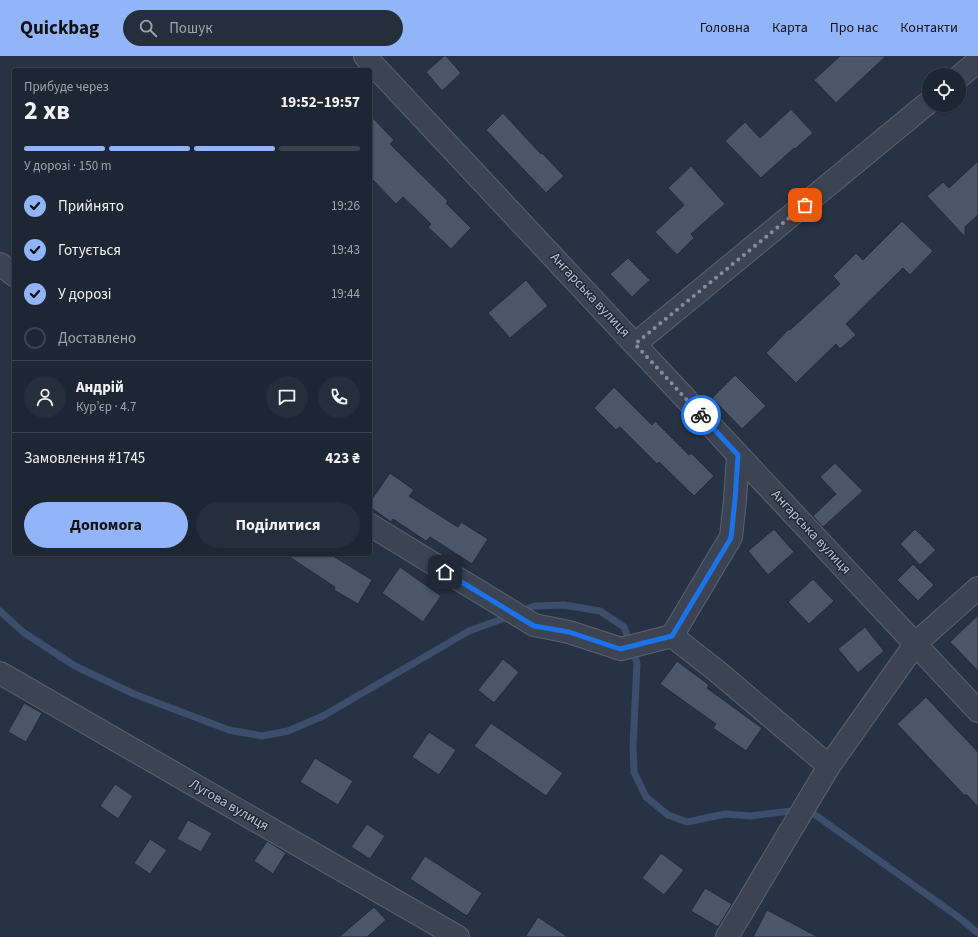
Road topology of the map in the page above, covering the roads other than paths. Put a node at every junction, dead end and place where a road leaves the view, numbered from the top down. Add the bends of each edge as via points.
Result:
1 (366, 61) edge
2 (978, 61) edge
3 (966, 71) edge
4 (922, 108) edge
5 (0, 264) edge
6 (12, 273) edge
7 (635, 344) junction
8 (738, 455) junction
9 (372, 527) edge
10 (978, 588) edge
11 (662, 639) junction
12 (916, 643) junction
13 (0, 673) edge
14 (978, 711) edge
15 (829, 766) junction
16 (458, 937) edge
17 (727, 937) edge

1 - 7 street, Ангарська вулиця
2 - 3 street
4 - 7 street
5 - 6 street
7 - 8 street, Ангарська вулиця
8 - 11 street via 731,538
8 - 12 street, Ангарська вулиця
9 - 11 street via 534,626 569,632 620,649
10 - 12 street
11 - 15 street via 718,672
12 - 14 street, Ангарська вулиця
12 - 15 street
13 - 16 street, Лугова вулиця
15 - 17 street

